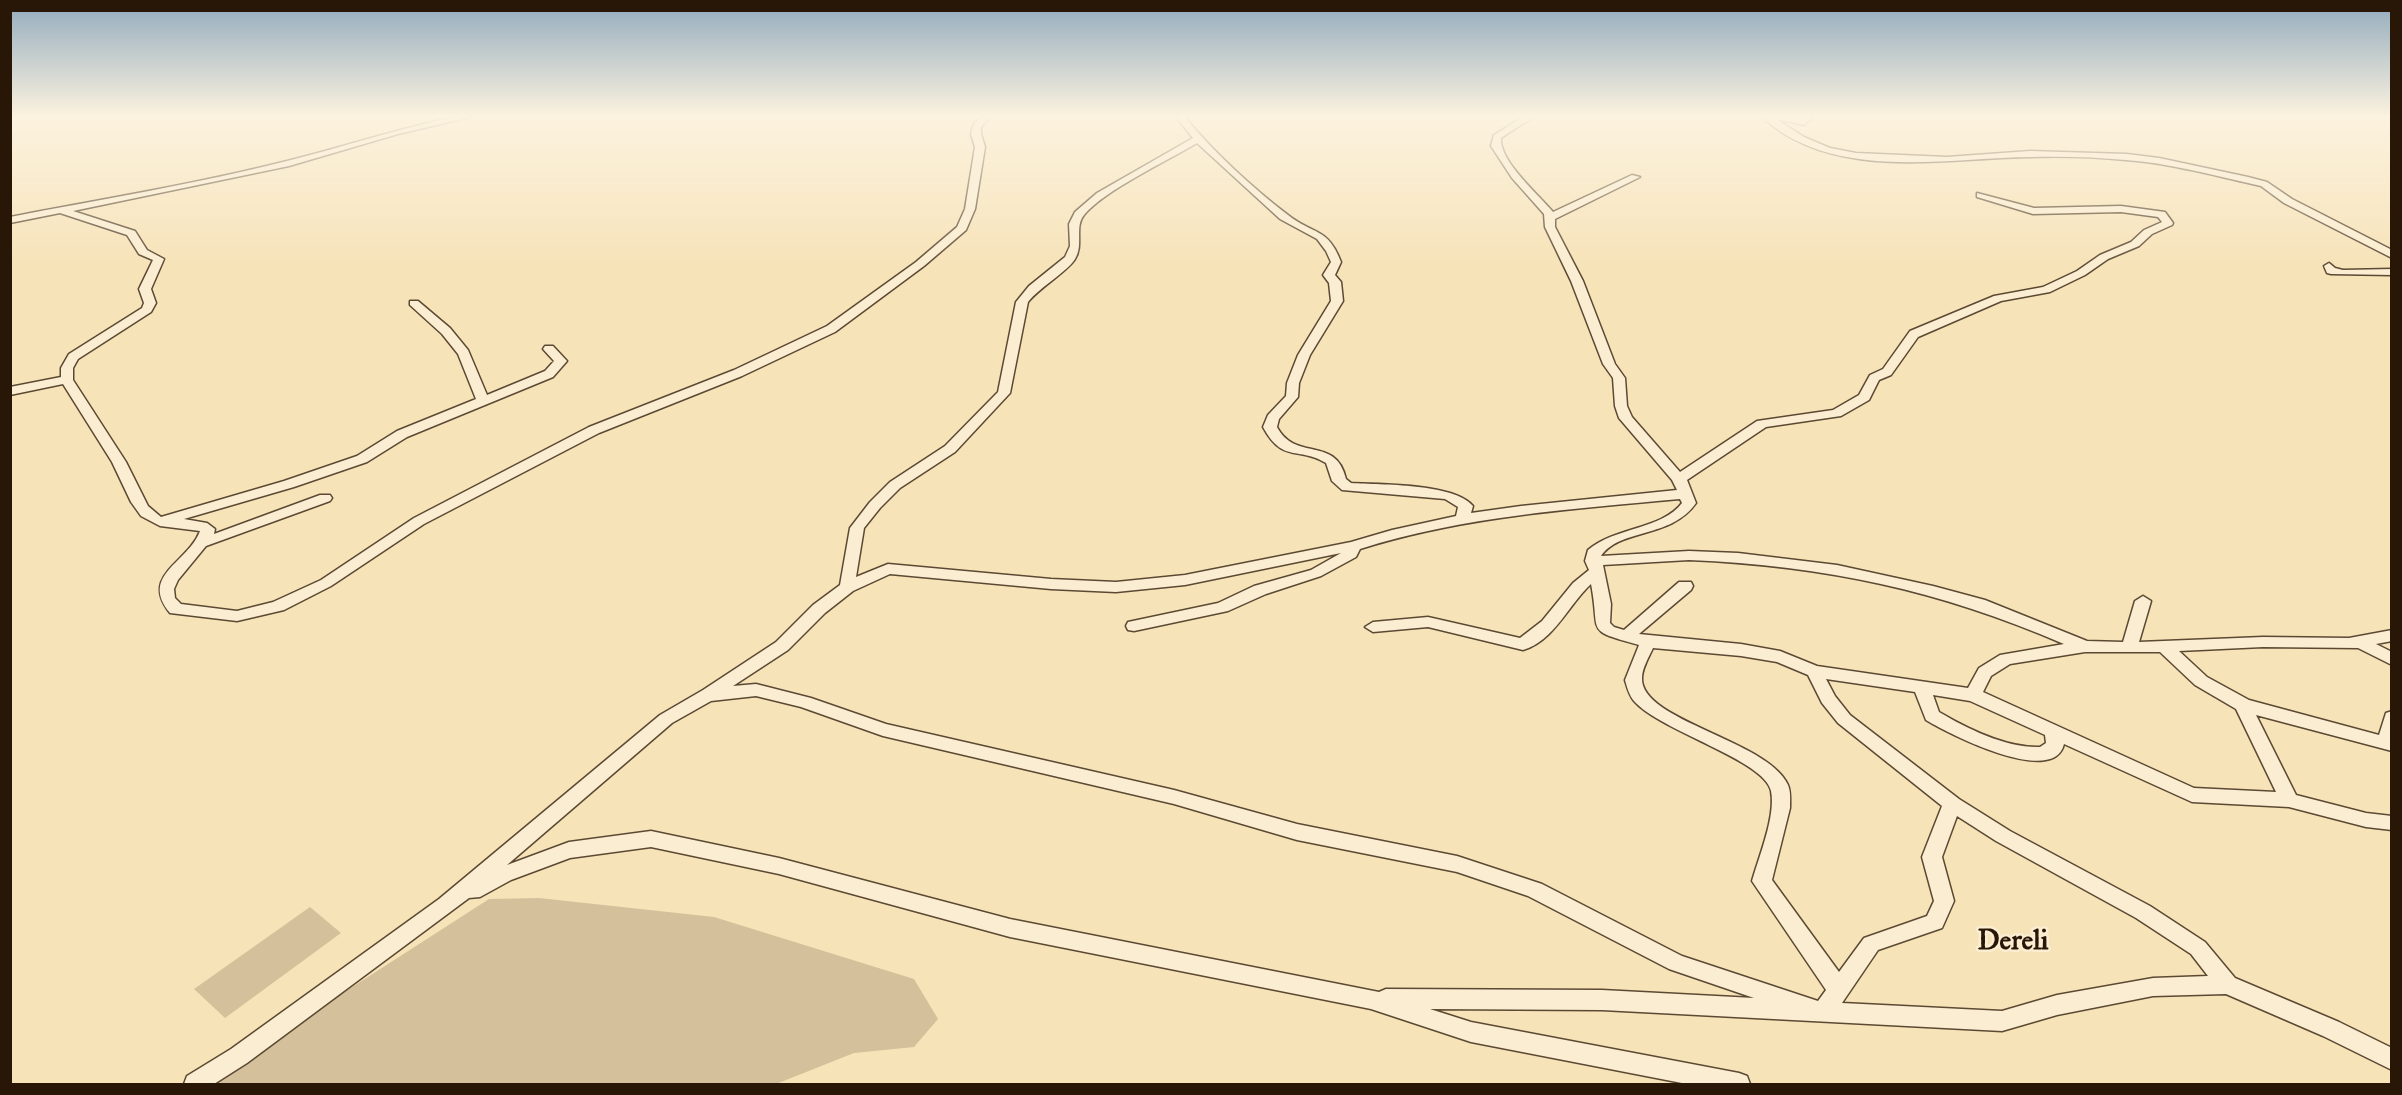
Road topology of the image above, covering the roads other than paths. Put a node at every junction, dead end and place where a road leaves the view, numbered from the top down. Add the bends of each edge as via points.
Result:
1 (264, 168) edge
2 (977, 168) edge
3 (1147, 168) edge
4 (1230, 168) edge
5 (1510, 168) edge
6 (2192, 168) edge
7 (1635, 177) dead end
8 (1980, 195) dead end
9 (10, 209) edge
10 (60, 210) junction
11 (41, 214) junction
12 (1551, 218) junction
13 (10, 220) edge
14 (2391, 255) edge
15 (2329, 266) dead end
16 (2391, 272) edge
17 (414, 303) dead end
18 (549, 349) dead end
19 (68, 380) junction
20 (10, 391) edge
21 (483, 402) junction
22 (1682, 487) junction
23 (326, 498) dead end
24 (1462, 519) junction
25 (159, 522) junction
26 (202, 543) junction
27 (1354, 546) junction
28 (1594, 566) junction
29 (847, 586) junction
30 (1685, 586) dead end
31 (2143, 601) dead end
32 (1134, 626) dead end
33 (1374, 627) dead end
34 (2391, 635) edge
35 (1627, 636) junction
36 (1648, 642) junction
37 (2360, 642) junction
38 (2085, 646) junction
39 (2163, 646) junction
40 (2129, 648) junction
41 (2391, 659) edge
42 (1814, 671) junction
43 (1921, 686) junction
44 (707, 695) junction
45 (1973, 695) junction
46 (2243, 705) junction
47 (2391, 717) edge
48 (2053, 731) junction
49 (2389, 744) edge
50 (2289, 800) junction
51 (1952, 804) junction
52 (2391, 823) edge
53 (446, 905) junction
54 (2227, 985) junction
55 (1839, 990) junction
56 (1371, 999) junction
57 (1823, 1012) junction
58 (2391, 1060) edge
59 (195, 1084) edge
60 (1739, 1084) edge

1 - 10 street
2 - 26 street via 970,209 962,228 831,329 738,373 594,430 419,521 326,583 278,606 237,616 176,609 169,603 166,590 174,573
3 - 29 street via 1100,195 1079,214 1070,258 1022,302 1004,393 950,449 895,485 875,505 857,528
4 - 24 street via 1292,224 1318,234 1336,262 1329,275 1335,282 1337,301 1304,355 1292,397 1273,418 1270,426 1277,440 1288,448 1329,458 1338,468 1339,482 1347,487 1448,495 1466,506
5 - 12 street
6 - 14 street via 2264,184 2288,201
7 - 12 street
8 - 22 street via 2033,211 2121,209 2161,214 2168,223 2046,290 1998,298 1914,334 1887,372 1874,378 1863,397 1836,413 1762,424
9 - 11 street
10 - 11 street
10 - 19 street via 131,233 143,252 159,260 145,289 150,303 147,310 73,357 67,368
11 - 13 street
12 - 22 street via 1550,227 1577,280 1609,364 1619,378 1626,418
15 - 16 street via 2331,271 2343,273
17 - 21 street via 464,353
18 - 21 street via 561,362 558,368
19 - 20 street
19 - 25 street via 128,476 134,497
21 - 25 street via 402,434 362,459
22 - 24 street
22 - 28 street via 1689,503 1686,511 1609,541 1593,553
23 - 26 street
24 - 27 street
25 - 26 street via 202,525 208,529
27 - 29 street via 1185,580 1116,587 888,569
27 - 32 street via 1351,554 1324,569 1222,607
28 - 33 street via 1548,625 1523,644 1428,622
28 - 35 street via 1603,604 1602,624 1608,631
28 - 38 street via 1627,556 1790,562 1980,604
29 - 44 street via 782,646
30 - 35 street
31 - 40 street
34 - 37 street
35 - 36 street
36 - 42 street via 1740,650 1780,657
36 - 55 street via 1633,679 1636,692 1647,704 1773,773 1780,787 1779,809 1762,881
37 - 39 street
37 - 41 street
38 - 40 street
38 - 45 street via 2006,659 1985,672
39 - 40 street
39 - 46 street via 2201,681
42 - 43 street
42 - 51 street via 1844,719
43 - 45 street
43 - 48 street via 1932,716 1989,743 2023,753 2043,754 2055,746
44 - 53 street via 666,719
44 - 57 street via 756,690 805,702 883,730 1174,797 1297,832 1457,864 1535,890 1676,963
45 - 48 street
46 - 49 street
46 - 50 street
47 - 49 street
48 - 50 street via 2192,795
50 - 52 street
51 - 54 street via 2198,948
51 - 55 street via 1932,857 1944,901 1935,922 1871,944
53 - 56 street via 504,874 569,850 651,838 779,866 1010,928
53 - 59 street
54 - 57 street via 2153,987 2056,1005 2002,1021
54 - 58 street via 2331,1029
55 - 57 street
56 - 57 street via 1602,1000
56 - 60 street via 1471,1032

